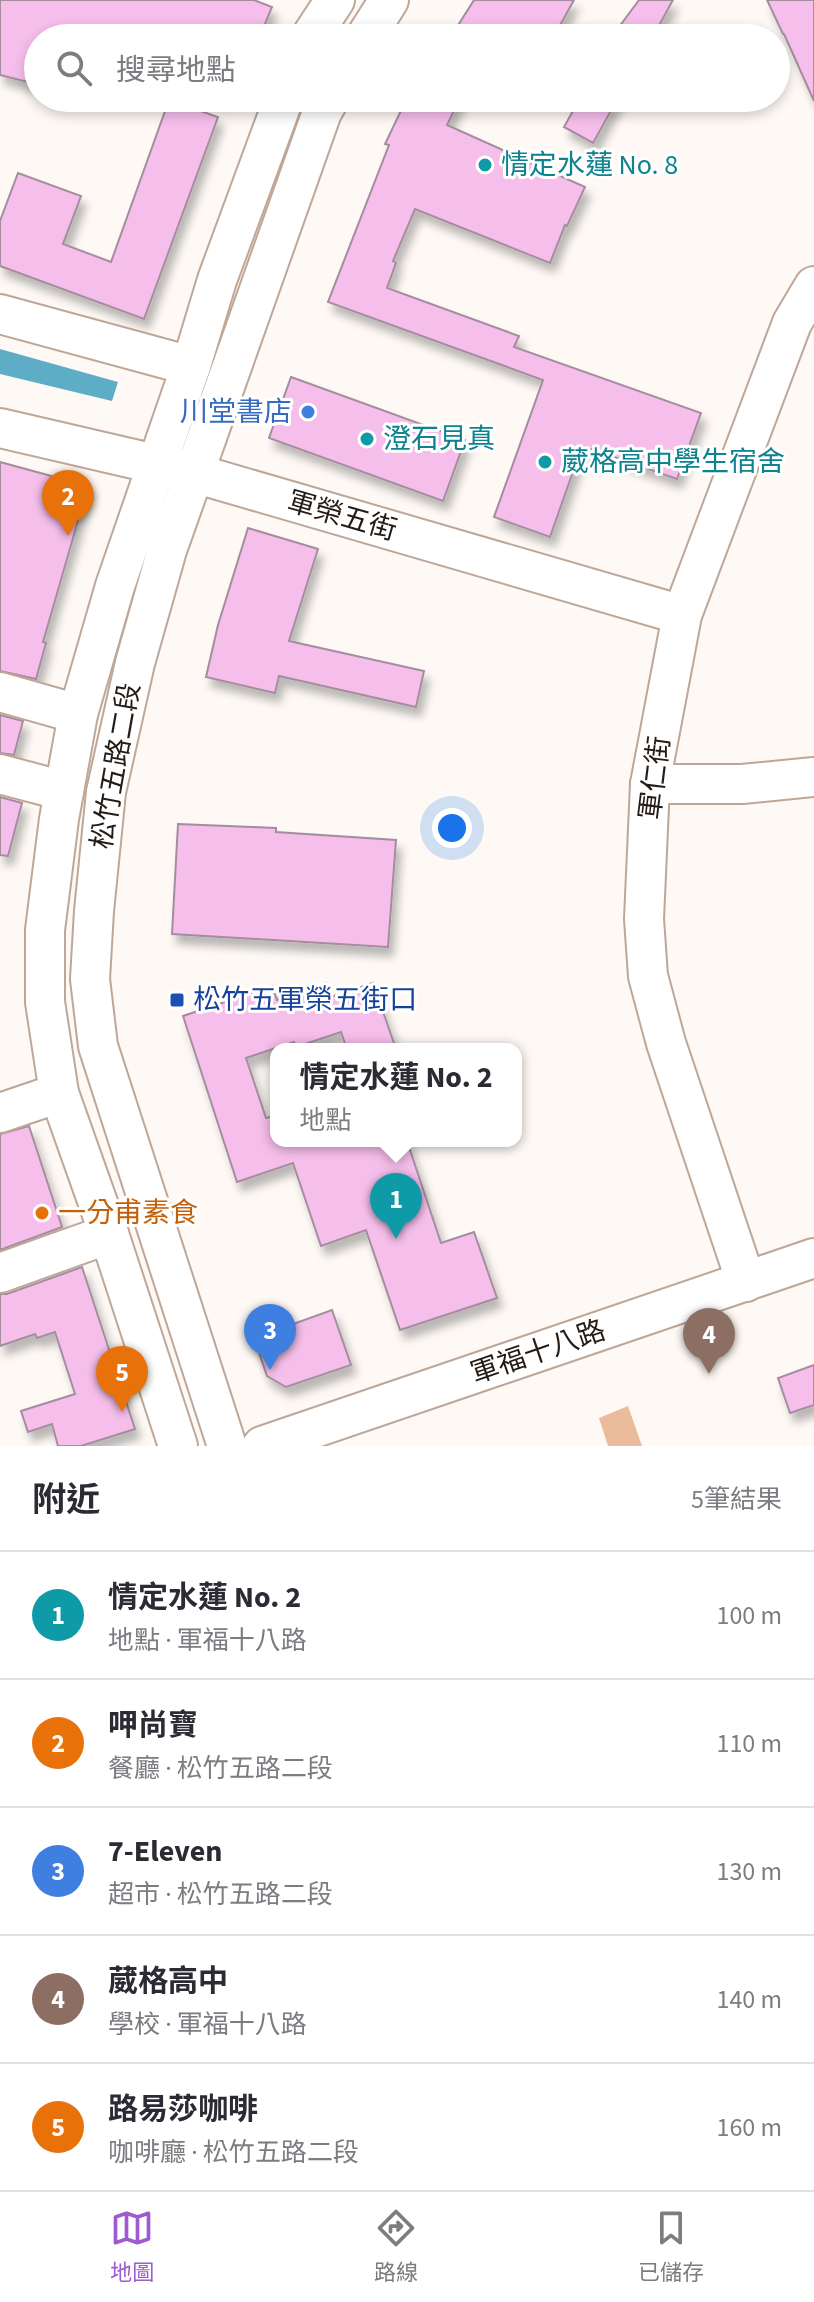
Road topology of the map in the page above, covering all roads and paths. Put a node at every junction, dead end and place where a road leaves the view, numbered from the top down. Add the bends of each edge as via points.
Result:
1 (335, 0) edge
2 (389, 0) edge
3 (319, 24) edge
4 (374, 24) edge
5 (279, 112) edge
6 (322, 112) edge
7 (814, 286) edge
8 (0, 314) edge
9 (191, 366) junction
10 (0, 428) edge
11 (176, 468) junction
12 (682, 615) junction
13 (0, 692) edge
14 (78, 714) junction
15 (0, 774) edge
16 (814, 777) edge
17 (650, 784) junction
18 (64, 791) junction
19 (59, 1093) junction
20 (0, 1113) edge
21 (109, 1234) junction
22 (814, 1258) edge
23 (0, 1273) edge
24 (746, 1282) junction
25 (178, 1446) edge
26 (227, 1446) edge
27 (262, 1446) edge

1 - 3 street
2 - 4 street
5 - 9 street, 松竹五路二段
6 - 11 street, 松竹五路二段
7 - 12 street, 軍仁街 via 792,323
8 - 9 street
9 - 11 street, 松竹五路二段
10 - 11 street, 軍榮五街
11 - 12 street, 軍榮五街
11 - 14 street, 松竹五路二段 via 115,586
11 - 26 street, 松竹五路二段 via 167,550 106,792 90,979 98,1046
12 - 17 street, 軍仁街
13 - 14 street
14 - 18 street, 松竹五路二段
15 - 18 street
16 - 17 street
17 - 24 street, 軍仁街 via 644,919 648,976
18 - 19 street, 松竹五路二段 via 45,930 45,1002
19 - 20 street
19 - 21 street, 松竹五路二段
21 - 23 street
21 - 25 street, 松竹五路二段
22 - 24 street, 軍福十八路
24 - 27 street, 軍福十八路

